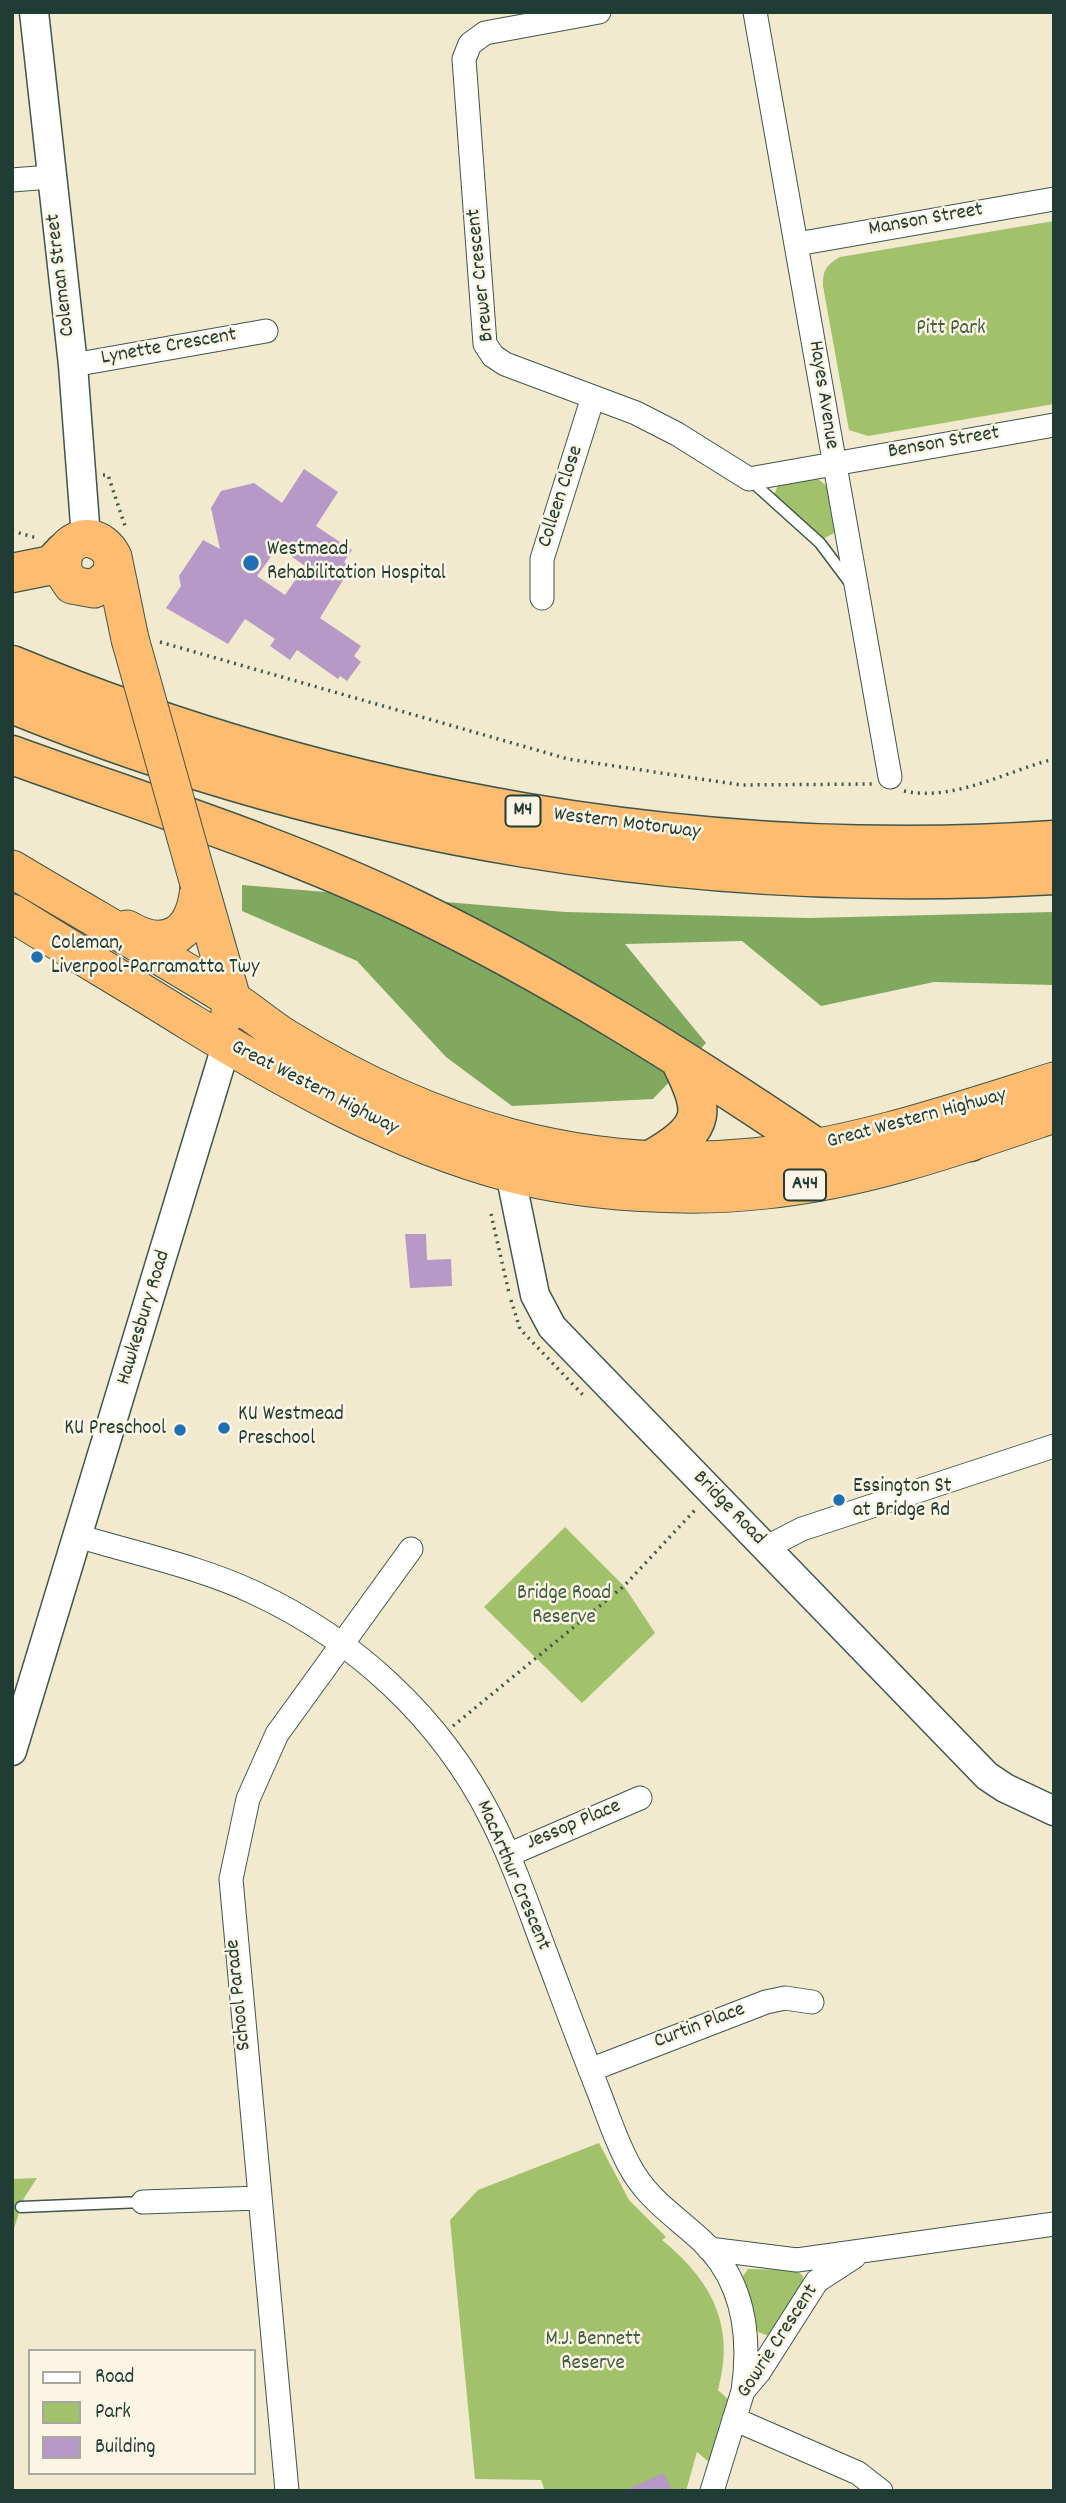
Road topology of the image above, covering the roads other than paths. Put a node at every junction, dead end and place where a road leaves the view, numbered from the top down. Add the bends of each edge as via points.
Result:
1 (34, 12) edge
2 (599, 12) edge
3 (755, 12) edge
4 (50, 177) junction
5 (12, 180) edge
6 (1054, 199) edge
7 (797, 244) junction
8 (265, 331) dead end
9 (73, 365) junction
10 (593, 397) junction
11 (1054, 425) edge
12 (834, 463) junction
13 (749, 479) junction
14 (88, 544) junction
15 (12, 572) edge
16 (855, 591) junction
17 (542, 598) dead end
18 (143, 640) junction
19 (12, 665) edge
20 (12, 704) edge
21 (12, 755) edge
22 (887, 784) road end
23 (1054, 840) edge
24 (12, 869) edge
25 (1054, 875) edge
26 (199, 884) junction
27 (76, 908) junction
28 (12, 913) edge
29 (232, 999) junction
30 (226, 1046) junction
31 (679, 1058) junction
32 (1054, 1081) edge
33 (1054, 1114) edge
34 (970, 1142) junction
35 (815, 1147) junction
36 (512, 1157) junction
37 (654, 1158) junction
38 (1054, 1446) edge
39 (78, 1536) junction
40 (765, 1548) junction
41 (411, 1549) dead end
42 (341, 1644) junction
43 (12, 1751) edge
44 (640, 1798) dead end
45 (1053, 1808) edge
46 (508, 1855) junction
47 (812, 2002) dead end
48 (590, 2070) junction
49 (260, 2199) junction
50 (143, 2202) joint
51 (21, 2207) dead end
52 (1054, 2224) edge
53 (709, 2249) junction
54 (859, 2253) junction
55 (743, 2391) junction
56 (734, 2419) junction
57 (287, 2491) edge
58 (712, 2491) edge
59 (881, 2491) edge

1 - 4 street, Coleman Street
2 - 10 street, Brewer Crescent via 485,33 470,44 464,59 485,344 505,364
3 - 7 street, Hayes Avenue
4 - 5 street
4 - 9 street, Coleman Street
6 - 7 street, Manson Street
7 - 12 street, Hayes Avenue
8 - 9 street, Lynette Crescent
9 - 14 street, Coleman Street
10 - 13 street, Brewer Crescent via 677,434
10 - 17 street, Colleen Close via 542,559
11 - 12 street, Benson Street
12 - 13 street
12 - 16 street, Hayes Avenue
13 - 16 lane, Brewer Crescent via 820,543
14 - 15 highway via 52,565
14 - 18 highway, Coleman Street
14 - 18 highway, Coleman Street via 61,561 65,578
16 - 22 street, Hayes Avenue
18 - 26 highway, Coleman Street, bridge
19 - 23 highway, Western Motorway / M4 via 124,709 259,751 391,786 521,811 748,839 895,844
20 - 25 highway, Western Motorway / M4 via 232,782 370,818 492,843 635,864 775,876 934,880
21 - 31 highway via 251,839 413,908 588,1002
24 - 27 highway, Great Western Highway / A44
26 - 27 highway, Coleman Street via 190,920 167,940 150,941 106,915
26 - 29 highway, Coleman Street
27 - 29 highway, Great Western Highway / A44
28 - 30 highway, Great Western Highway / A44
29 - 30 highway, Coleman Street
29 - 36 highway, Great Western Highway / A44 via 284,1037
30 - 36 highway, Great Western Highway / A44 via 356,1116 432,1147
30 - 39 street, Hawkesbury Road
31 - 35 highway
31 - 37 highway via 697,1096 698,1112 694,1127 680,1143
32 - 35 highway, Great Western Highway / A44 via 897,1130
33 - 34 highway, Great Western Highway / A44
34 - 35 highway via 867,1156 844,1156
34 - 36 highway, Great Western Highway / A44 via 858,1174 765,1191 635,1191
35 - 37 highway, Great Western Highway / A44 via 752,1157
36 - 37 highway, Great Western Highway / A44 via 587,1153
36 - 40 street, Bridge Road via 535,1295 545,1318
38 - 40 street via 802,1529
39 - 42 street, MacArthur Crescent via 254,1592
39 - 43 street, Hawkesbury Road
40 - 45 street, Bridge Road via 987,1776
41 - 42 street, School Parade
42 - 46 street, MacArthur Crescent via 377,1672 440,1737 468,1777
42 - 49 street, School Parade via 269,1750 243,1816 231,1879
44 - 46 street, Jessop Place
46 - 48 street, MacArthur Crescent
47 - 48 street, Curtin Place via 785,1998 766,2002
48 - 53 street, MacArthur Crescent via 636,2178 662,2209
49 - 50 street
49 - 57 street, School Parade
50 - 51 lane
52 - 54 street, Gowrie Crescent
53 - 54 street, Gowrie Crescent via 782,2260
53 - 55 street, MacArthur Crescent via 741,2307 747,2348
54 - 55 street, Gowrie Crescent via 817,2281
55 - 56 street, Gowrie Crescent
56 - 58 street, Gowrie Crescent
56 - 59 street via 858,2473

